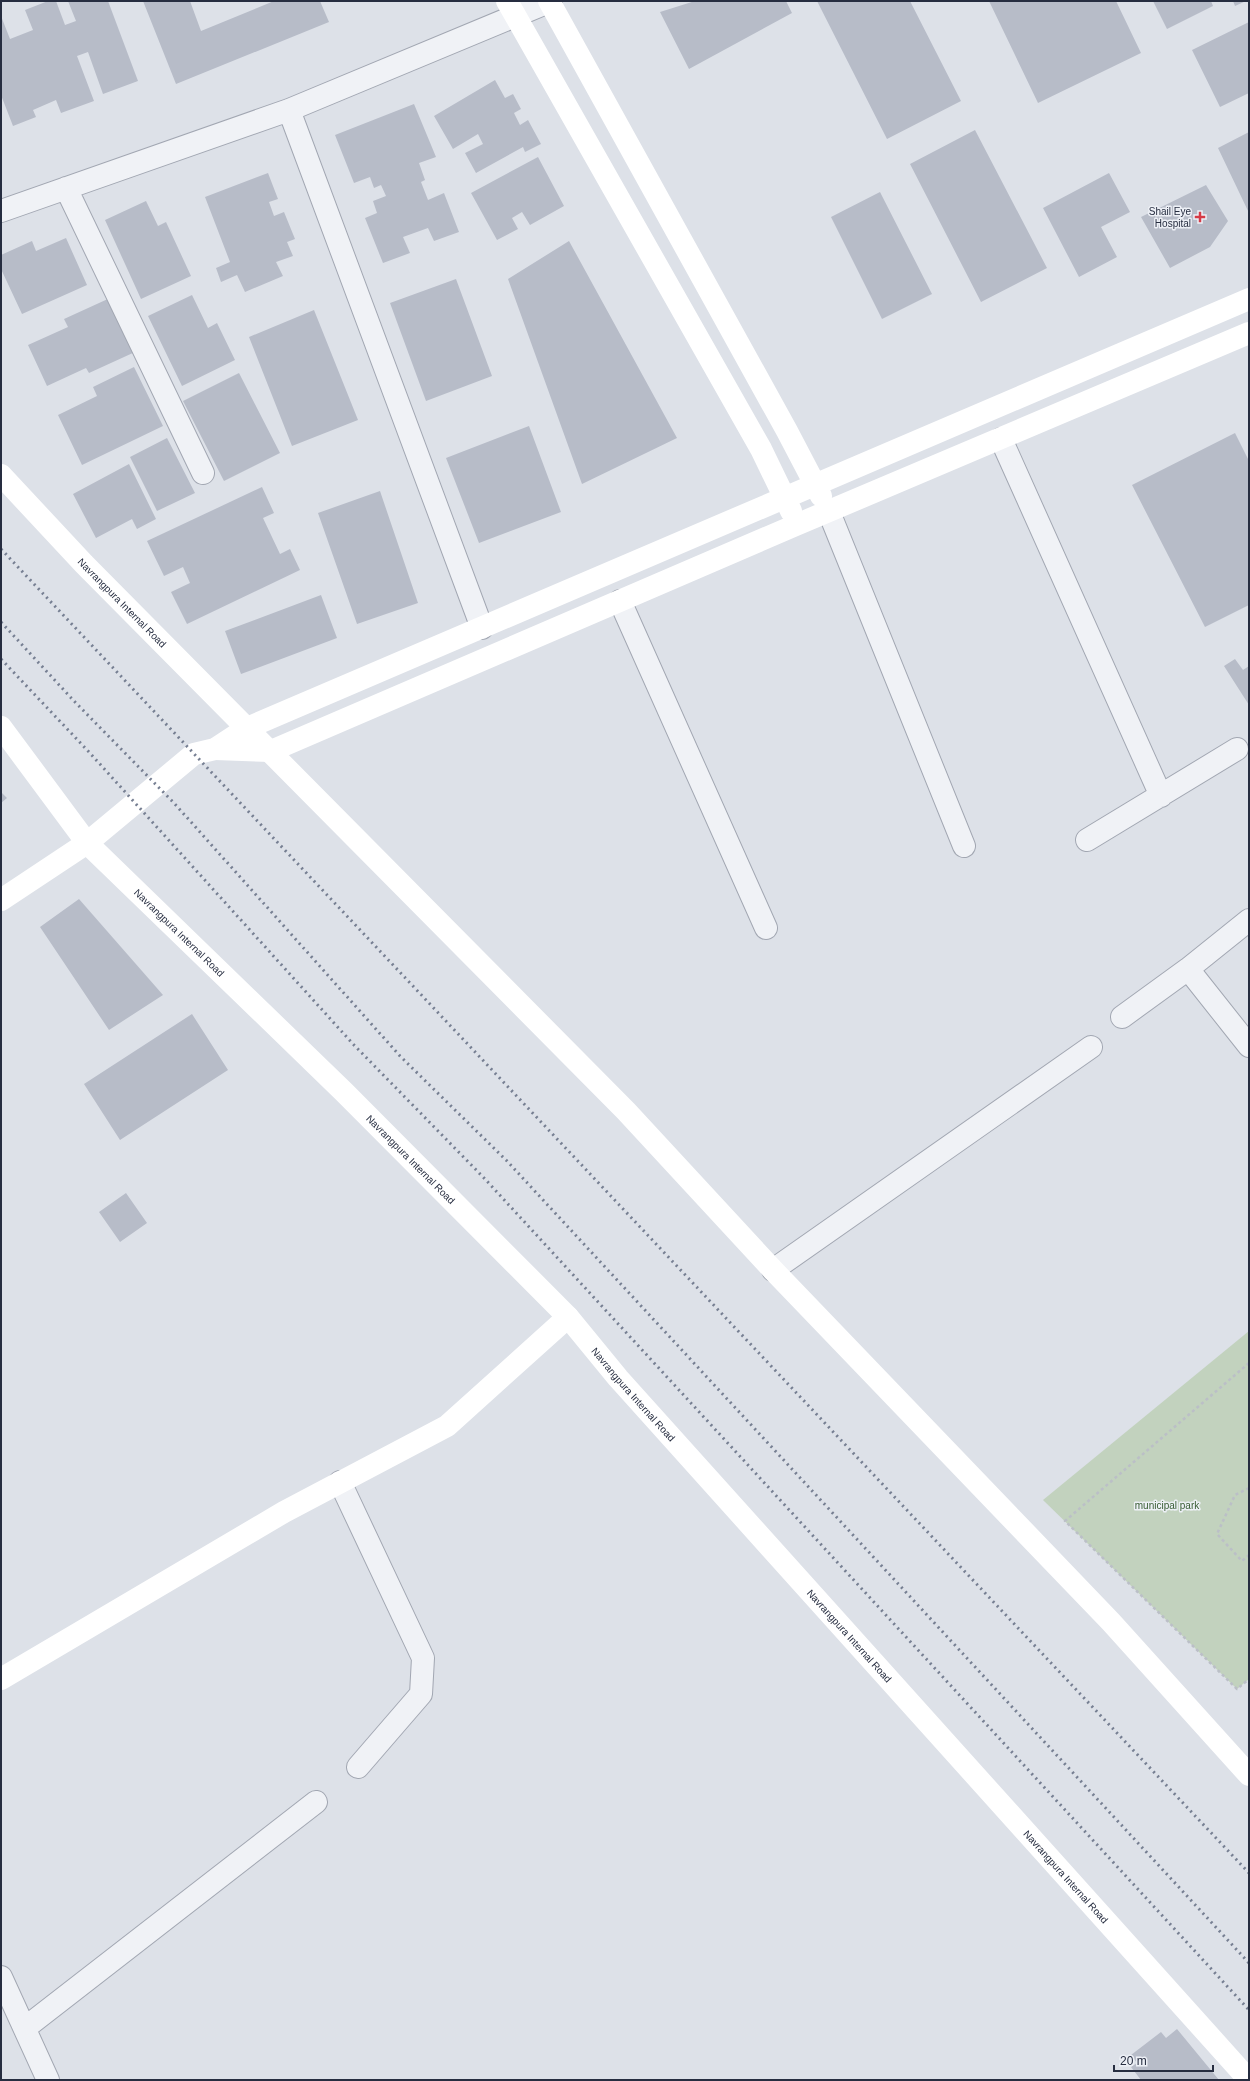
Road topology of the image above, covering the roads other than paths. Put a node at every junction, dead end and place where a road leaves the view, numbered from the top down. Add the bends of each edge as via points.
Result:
1 (550, 1) edge
2 (511, 9) edge
3 (289, 110) junction
4 (66, 188) junction
5 (1, 211) edge
6 (1246, 306) edge
7 (1249, 333) edge
8 (1001, 439) junction
9 (203, 473) dead end
10 (1, 475) edge
11 (815, 483) junction
12 (786, 498) junction
13 (829, 512) junction
14 (796, 525) junction
15 (620, 601) junction
16 (482, 628) junction
17 (1, 727) edge
18 (247, 728) junction
19 (215, 749) junction
20 (1237, 749) dead end
21 (271, 751) junction
22 (1161, 796) junction
23 (1087, 840) dead end
24 (87, 844) junction
25 (964, 846) dead end
26 (1, 900) edge
27 (1249, 920) edge
28 (766, 928) dead end
29 (1188, 969) junction
30 (1122, 1017) dead end
31 (1249, 1046) edge
32 (1091, 1047) dead end
33 (773, 1270) junction
34 (568, 1316) junction
35 (340, 1482) junction
36 (1, 1679) edge
37 (358, 1767) dead end
38 (1249, 1775) edge
39 (316, 1802) dead end
40 (1, 1977) edge
41 (25, 2028) junction
42 (48, 2080) edge
43 (1249, 2080) edge

1 - 2 street
1 - 11 street
2 - 3 street
2 - 12 street via 761,449
3 - 4 street
3 - 16 street
4 - 5 street
4 - 9 street
6 - 11 street
7 - 8 street
8 - 13 street
8 - 22 street
10 - 18 street, Navrangpura Internal Road via 84,564
11 - 12 street
11 - 13 street
12 - 14 street
12 - 16 street
13 - 14 street
13 - 25 street
14 - 15 street
15 - 21 street
15 - 28 street
16 - 18 street
17 - 24 street, Navrangpura Internal Road
18 - 19 street
18 - 21 street, Navrangpura Internal Road
19 - 21 street
19 - 24 street via 194,754
20 - 22 street
21 - 33 street, Navrangpura Internal Road via 626,1111
22 - 23 street
24 - 26 street
24 - 34 street, Navrangpura Internal Road via 344,1092
27 - 29 street
29 - 30 street
29 - 31 street
32 - 33 street
33 - 38 street, Navrangpura Internal Road via 1111,1622
34 - 35 street via 447,1426
34 - 43 street, Navrangpura Internal Road via 618,1378
35 - 36 street via 284,1512
35 - 37 street via 423,1658 421,1694
39 - 41 street
40 - 41 street
41 - 42 street

